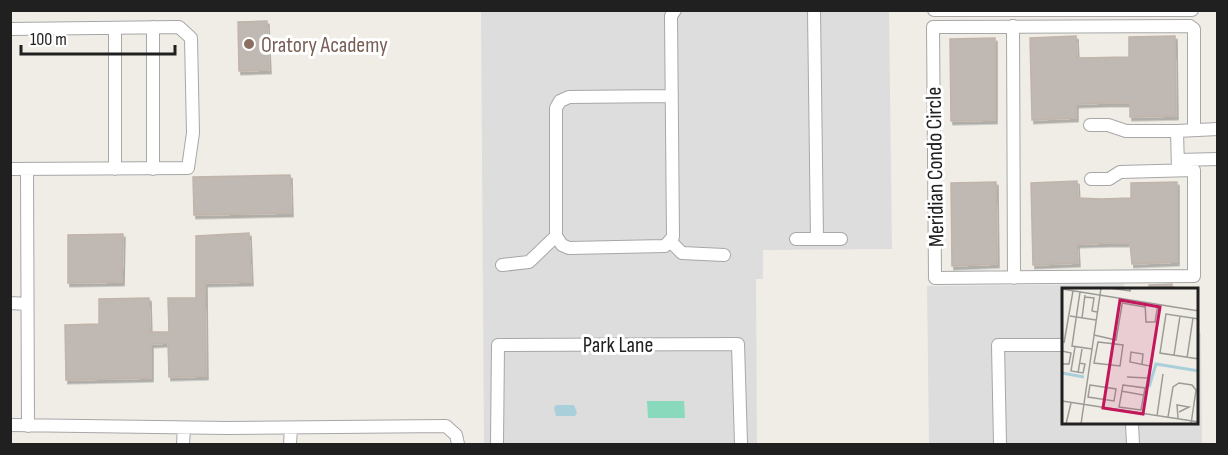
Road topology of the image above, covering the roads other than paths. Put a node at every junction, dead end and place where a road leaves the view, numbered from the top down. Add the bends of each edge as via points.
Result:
1 (675, 10) edge
2 (814, 10) edge
3 (934, 10) edge
4 (1192, 10) edge
5 (1071, 11) edge
6 (1176, 11) edge
7 (1014, 26) junction
8 (153, 27) junction
9 (115, 28) junction
10 (10, 29) edge
11 (672, 96) junction
12 (1090, 125) dead end
13 (1218, 129) edge
14 (1194, 130) junction
15 (1177, 131) junction
16 (1218, 159) edge
17 (1178, 164) junction
18 (10, 169) edge
19 (27, 169) junction
20 (115, 169) junction
21 (153, 169) junction
22 (1091, 179) dead end
23 (556, 236) junction
24 (817, 238) junction
25 (796, 239) dead end
26 (841, 239) dead end
27 (671, 242) junction
28 (724, 255) dead end
29 (502, 265) dead end
30 (1014, 278) junction
31 (10, 303) edge
32 (27, 304) junction
33 (1062, 345) edge
34 (10, 425) edge
35 (1132, 425) edge
36 (27, 426) junction
37 (184, 428) junction
38 (291, 428) junction
39 (183, 444) edge
40 (291, 444) edge
41 (458, 444) edge
42 (497, 444) edge
43 (741, 444) edge
44 (999, 444) edge
45 (1132, 444) edge

1 - 11 street via 671,16
2 - 24 street
3 - 5 street
4 - 6 street
5 - 6 street
7 - 14 street, Meridian Condo Circle via 1190,26 1194,29
7 - 30 street
7 - 30 street, Meridian Condo Circle via 933,27 935,278
8 - 9 street
8 - 21 street
8 - 21 street via 179,27 191,38 193,133 188,168
9 - 10 street
9 - 20 street
11 - 23 street via 569,97 560,101 556,108
11 - 27 street
12 - 15 street via 1126,131
13 - 14 street
14 - 15 street
15 - 17 street
16 - 17 street
17 - 22 street via 1120,172 1109,179
17 - 30 street, Meridian Condo Circle via 1194,170 1194,276
18 - 19 street
19 - 20 street
19 - 32 street
20 - 21 street
23 - 27 street via 569,248 665,246
23 - 29 street via 529,262
24 - 25 street
24 - 26 street
27 - 28 street via 682,253
31 - 32 street
32 - 36 street
33 - 44 street via 998,345
34 - 36 street
35 - 45 street
36 - 37 street
37 - 38 street
37 - 39 street
38 - 40 street
38 - 41 street via 446,426 456,435
42 - 43 street, Park Lane via 498,345 738,344

